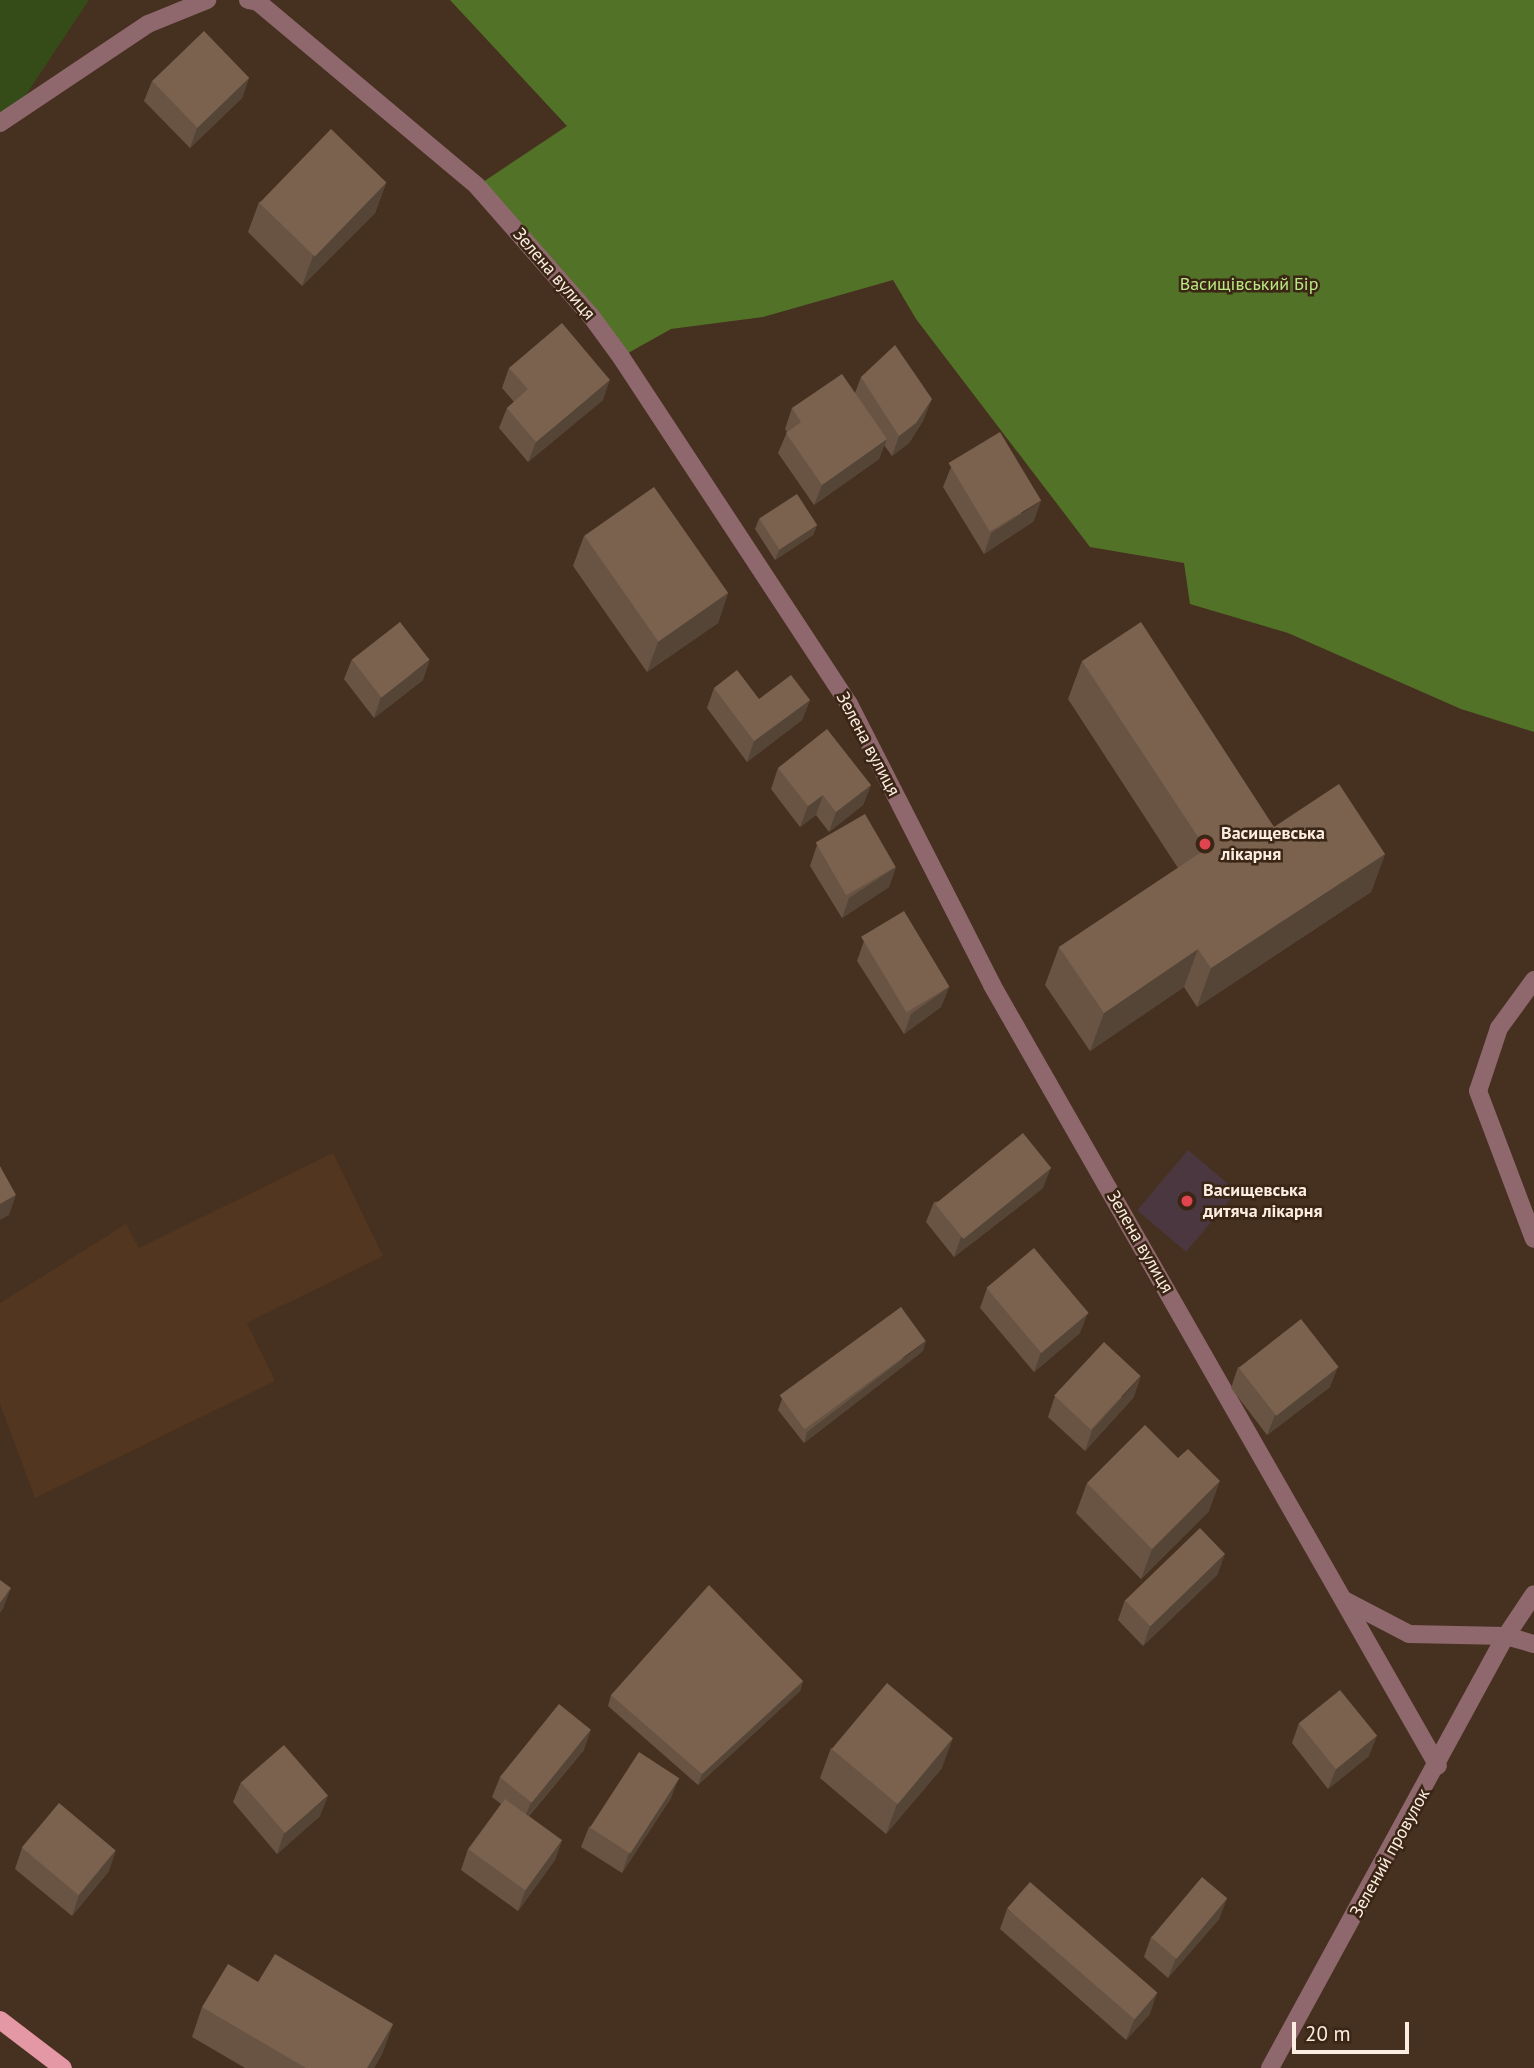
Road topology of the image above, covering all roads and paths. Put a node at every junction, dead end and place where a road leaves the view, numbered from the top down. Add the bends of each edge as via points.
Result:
1 (207, 0) edge
2 (248, 0) edge
3 (0, 123) edge
4 (1534, 980) edge
5 (1534, 1238) edge
6 (1534, 1594) edge
7 (1343, 1600) junction
8 (1506, 1636) junction
9 (1534, 1644) edge
10 (1438, 1766) junction
11 (0, 2020) edge
12 (63, 2068) edge
13 (1270, 2068) edge

1 - 3 street via 148,23
2 - 7 street, Зелена вулиця via 258,2 477,186 621,356 849,704 992,985
4 - 5 street via 1499,1028 1478,1091
6 - 8 street, Зелений провулок
7 - 8 street via 1409,1634
7 - 10 street, Зелена вулиця
8 - 9 street
8 - 10 street, Зелений провулок
10 - 13 street, Зелений провулок
11 - 12 main road

